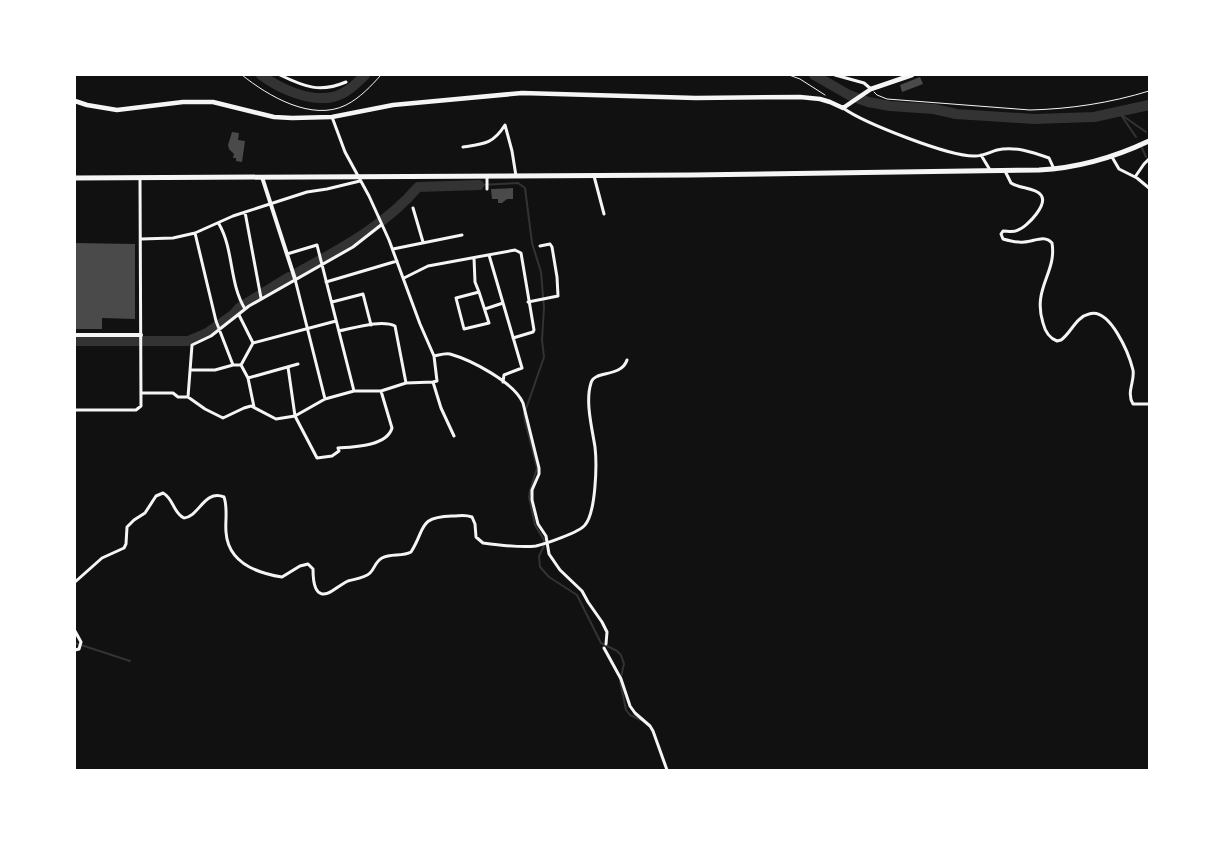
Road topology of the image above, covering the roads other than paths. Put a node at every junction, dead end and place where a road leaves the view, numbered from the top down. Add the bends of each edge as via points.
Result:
1 (280, 75) edge
2 (836, 75) edge
3 (912, 75) edge
4 (346, 82) dead end
5 (869, 91) junction
6 (75, 101) edge
7 (843, 108) junction
8 (332, 117) junction
9 (1149, 139) edge
10 (463, 147) dead end
11 (981, 155) junction
12 (1112, 157) junction
13 (1149, 159) edge
14 (1055, 169) junction
15 (990, 171) junction
16 (1006, 171) junction
17 (594, 175) junction
18 (516, 176) junction
19 (262, 177) junction
20 (1135, 177) junction
21 (75, 178) edge
22 (140, 178) junction
23 (358, 179) junction
24 (487, 179) junction
25 (487, 188) dead end
26 (1149, 188) edge
27 (271, 204) junction
28 (413, 208) dead end
29 (245, 212) junction
30 (604, 214) dead end
31 (219, 224) junction
32 (381, 224) junction
33 (195, 234) junction
34 (462, 235) dead end
35 (141, 239) junction
36 (423, 242) junction
37 (540, 246) dead end
38 (393, 249) junction
39 (287, 254) junction
40 (489, 255) junction
41 (474, 258) junction
42 (321, 261) junction
43 (397, 261) junction
44 (404, 278) junction
45 (295, 279) junction
46 (326, 282) junction
47 (479, 292) junction
48 (261, 298) junction
49 (332, 302) junction
50 (528, 302) junction
51 (503, 303) junction
52 (245, 309) junction
53 (485, 309) junction
54 (239, 315) junction
55 (336, 321) junction
56 (371, 325) junction
57 (307, 328) junction
58 (219, 330) junction
59 (339, 331) junction
60 (75, 335) edge
61 (141, 337) junction
62 (513, 338) junction
63 (252, 342) junction
64 (434, 356) junction
65 (627, 360) dead end
66 (298, 364) dead end
67 (233, 365) junction
68 (241, 365) junction
69 (288, 367) junction
70 (191, 370) junction
71 (248, 378) junction
72 (433, 382) junction
73 (503, 382) junction
74 (406, 383) junction
75 (354, 391) junction
76 (381, 391) junction
77 (142, 393) junction
78 (188, 397) junction
79 (325, 399) junction
80 (1149, 404) edge
81 (254, 407) junction
82 (75, 410) edge
83 (294, 416) junction
84 (454, 436) dead end
85 (548, 541) junction
86 (75, 582) edge
87 (75, 631) edge
88 (606, 644) dead end
89 (604, 648) dead end
90 (75, 650) edge
91 (667, 770) edge

1 - 4 street via 314,88 326,89
2 - 5 street via 864,84
3 - 5 main road
5 - 7 main road
6 - 8 main road via 116,110 206,102 283,118
7 - 8 main road via 820,99 800,97 522,93 416,102
7 - 11 street via 871,123 936,147 967,156
8 - 23 street
9 - 12 highway
10 - 18 street via 487,143 498,136 505,125
11 - 14 street via 1018,148 1049,158
11 - 15 street
12 - 14 highway
12 - 20 street via 1119,169
13 - 20 street
14 - 16 highway
15 - 16 highway
15 - 17 highway
16 - 80 street via 1011,183 1038,192 1042,198 1042,206 1024,227 1001,234 1003,239 1010,241 1028,242 1044,238 1052,243 1049,271 1039,301 1048,336 1061,340 1083,316 1093,313 1104,316 1118,336 1133,372 1130,392 1133,404
17 - 18 highway
17 - 30 street
18 - 24 highway
19 - 22 highway
19 - 23 highway
19 - 27 street
20 - 26 street
21 - 22 highway
22 - 35 street
23 - 24 highway
23 - 27 street
23 - 32 street
24 - 25 street
27 - 29 street
27 - 39 street
28 - 36 street
29 - 31 street
29 - 48 street
31 - 33 street
31 - 52 street via 237,293
32 - 38 street
32 - 42 street via 353,247
33 - 35 street
33 - 58 street
34 - 36 street
35 - 61 street
36 - 38 street
37 - 50 street via 550,244 552,247 558,296
38 - 43 street
39 - 42 street via 317,245
39 - 45 street
40 - 41 street
40 - 50 street via 515,250 520,253
40 - 51 street
41 - 44 street via 428,266
41 - 47 street via 475,282
42 - 45 street
42 - 46 street
43 - 44 street
43 - 46 street
44 - 64 street
45 - 48 street
45 - 57 street
46 - 49 street
47 - 53 street
47 - 53 street via 456,298 464,328 489,323
48 - 52 street
49 - 55 street
49 - 56 street via 363,294
50 - 62 street via 534,330
51 - 53 street
51 - 62 street
52 - 54 street
54 - 58 street
54 - 63 street
55 - 57 street
55 - 59 street
56 - 59 street
56 - 74 street via 390,324 397,328
57 - 63 street
57 - 79 street
58 - 67 street
58 - 70 street via 192,345
59 - 75 street
60 - 61 street
61 - 77 street
62 - 73 street via 522,368 504,375
63 - 68 street
64 - 72 street via 437,380
64 - 73 street via 448,354 484,369
65 - 85 street via 618,371 594,378 590,383 596,459 592,505 587,522 578,531
66 - 69 street
67 - 68 street
67 - 70 street via 220,370
68 - 71 street
69 - 71 street
69 - 83 street
70 - 78 street
71 - 81 street
72 - 74 street
72 - 84 street
73 - 85 street via 520,395 523,403 539,468 532,500 537,520
74 - 76 street
75 - 76 street
75 - 79 street
76 - 83 street via 391,434 383,440 338,448 339,451 332,456 317,458
77 - 78 street via 173,393 178,397
77 - 82 street via 141,406 136,410
78 - 81 street via 223,418
79 - 83 street
81 - 83 street via 276,418
85 - 86 street via 531,546 483,542 476,537 472,517 463,514 440,516 423,526 411,552 381,558 367,576 323,594 315,589 313,569 308,564 282,577 250,568 238,559 228,545 224,497 218,495 208,499 184,518 163,493 156,496 145,512 127,527 124,548 102,558
85 - 88 street via 553,560 579,587 602,622
87 - 90 street via 81,642 79,649
89 - 91 street via 617,670 630,706 653,731

